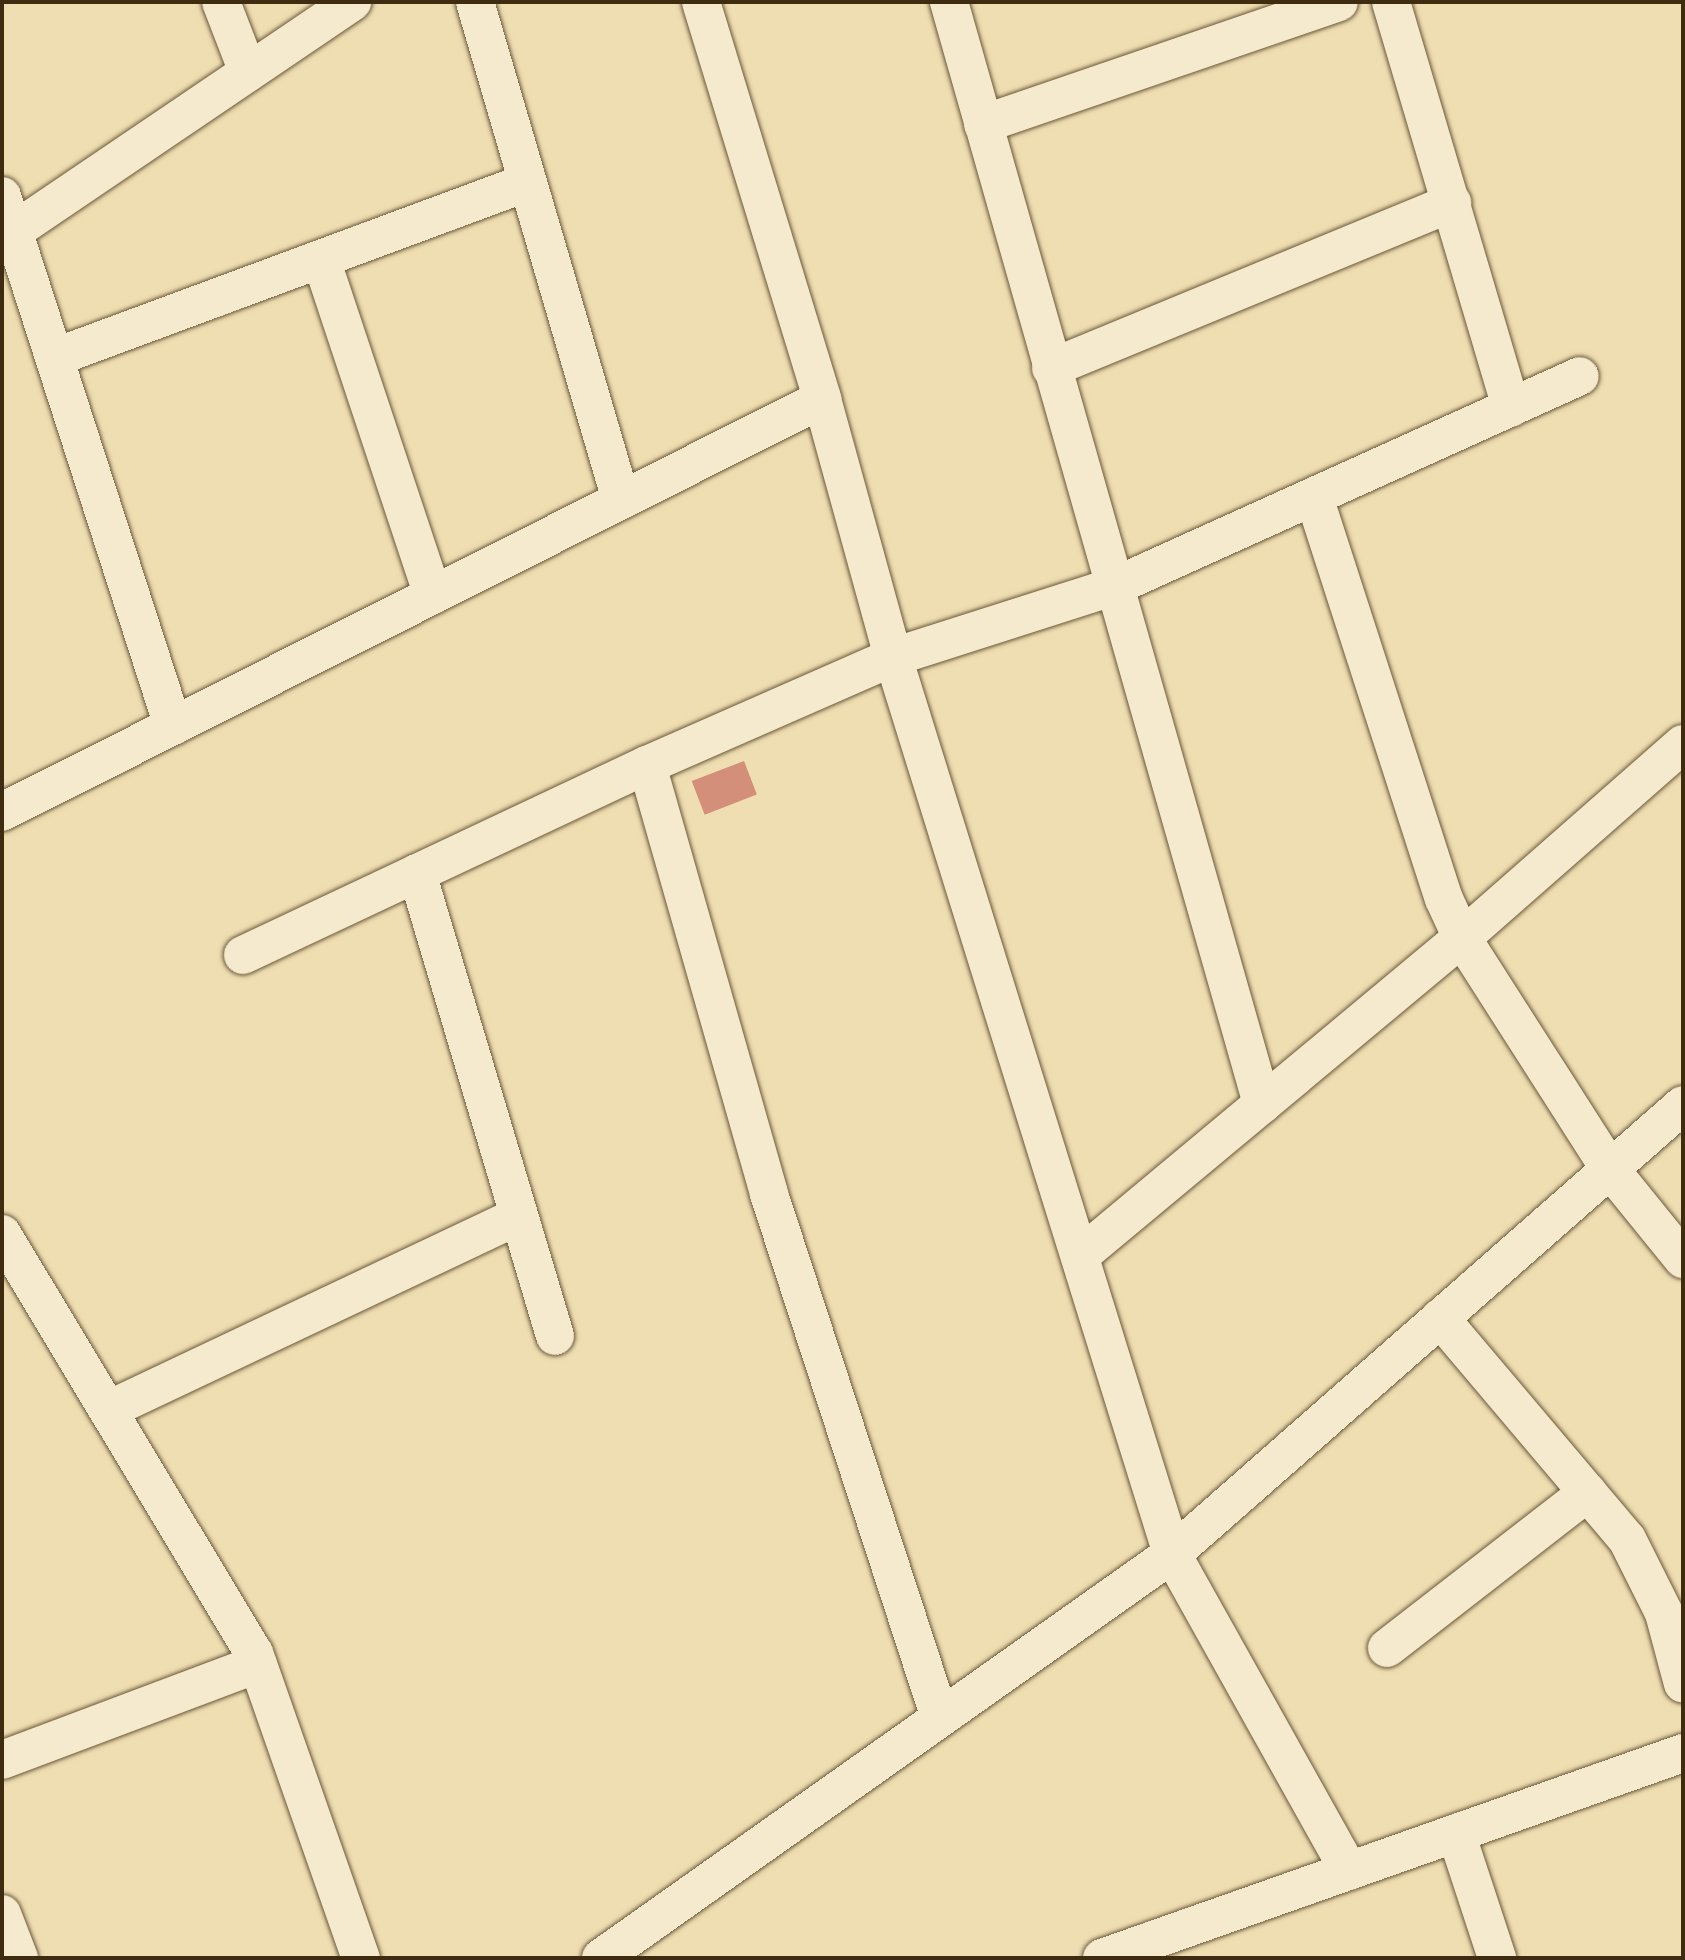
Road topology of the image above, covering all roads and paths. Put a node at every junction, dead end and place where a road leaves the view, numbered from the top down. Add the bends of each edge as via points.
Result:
1 (221, 2) edge
2 (352, 2) edge
3 (475, 2) edge
4 (701, 2) edge
5 (949, 2) edge
6 (1339, 2) edge
7 (1391, 2) edge
8 (248, 72) junction
9 (983, 124) junction
10 (528, 182) junction
11 (1452, 202) junction
12 (6, 222) edge
13 (321, 259) junction
14 (55, 357) junction
15 (1051, 368) junction
16 (1580, 376) dead end
17 (822, 399) junction
18 (1511, 408) junction
19 (1314, 497) junction
20 (621, 500) junction
21 (1114, 587) junction
22 (433, 595) junction
23 (893, 657) junction
24 (173, 726) junction
25 (1683, 744) edge
26 (647, 765) junction
27 (2, 813) edge
28 (417, 873) junction
29 (1462, 938) junction
30 (243, 955) dead end
31 (1262, 1104) junction
32 (1683, 1105) edge
33 (1610, 1169) junction
34 (519, 1216) junction
35 (2, 1234) edge
36 (1081, 1255) junction
37 (1683, 1259) edge
38 (1440, 1318) junction
39 (555, 1336) dead end
40 (108, 1410) junction
41 (1588, 1492) junction
42 (1172, 1553) junction
43 (1387, 1648) dead end
44 (258, 1664) junction
45 (1683, 1684) edge
46 (940, 1718) junction
47 (1683, 1753) edge
48 (2, 1760) edge
49 (1456, 1833) junction
50 (1349, 1871) junction
51 (2, 1914) edge
52 (19, 1958) edge
53 (361, 1958) edge
54 (601, 1958) edge
55 (1102, 1958) edge
56 (1497, 1958) edge

1 - 8 street
2 - 8 street
3 - 10 street
4 - 17 street
5 - 9 street
6 - 9 street
7 - 11 street
8 - 12 street
9 - 15 street
10 - 13 street
10 - 20 street
11 - 15 street
11 - 18 street
12 - 14 street
13 - 14 street
13 - 22 street
14 - 24 street
15 - 21 street
16 - 18 street
17 - 20 street
17 - 23 street
18 - 19 street
19 - 21 street
19 - 29 street via 1444,899
20 - 22 street
21 - 23 street
21 - 31 street
22 - 24 street
23 - 26 street
23 - 36 street
24 - 27 street
25 - 29 street
26 - 28 street
26 - 46 street via 769,1194
28 - 30 street
28 - 34 street
29 - 31 street
29 - 33 street
31 - 36 street
32 - 33 street
33 - 37 street
33 - 38 street
34 - 39 street
34 - 40 street
35 - 40 street
36 - 42 street
38 - 41 street
38 - 42 street
40 - 44 street
41 - 43 street
41 - 45 street via 1627,1539 1645,1570 1664,1614
42 - 46 street
42 - 50 street
44 - 48 street
44 - 53 street
46 - 54 street
47 - 49 street
49 - 50 street
49 - 56 street
50 - 55 street
51 - 52 street

